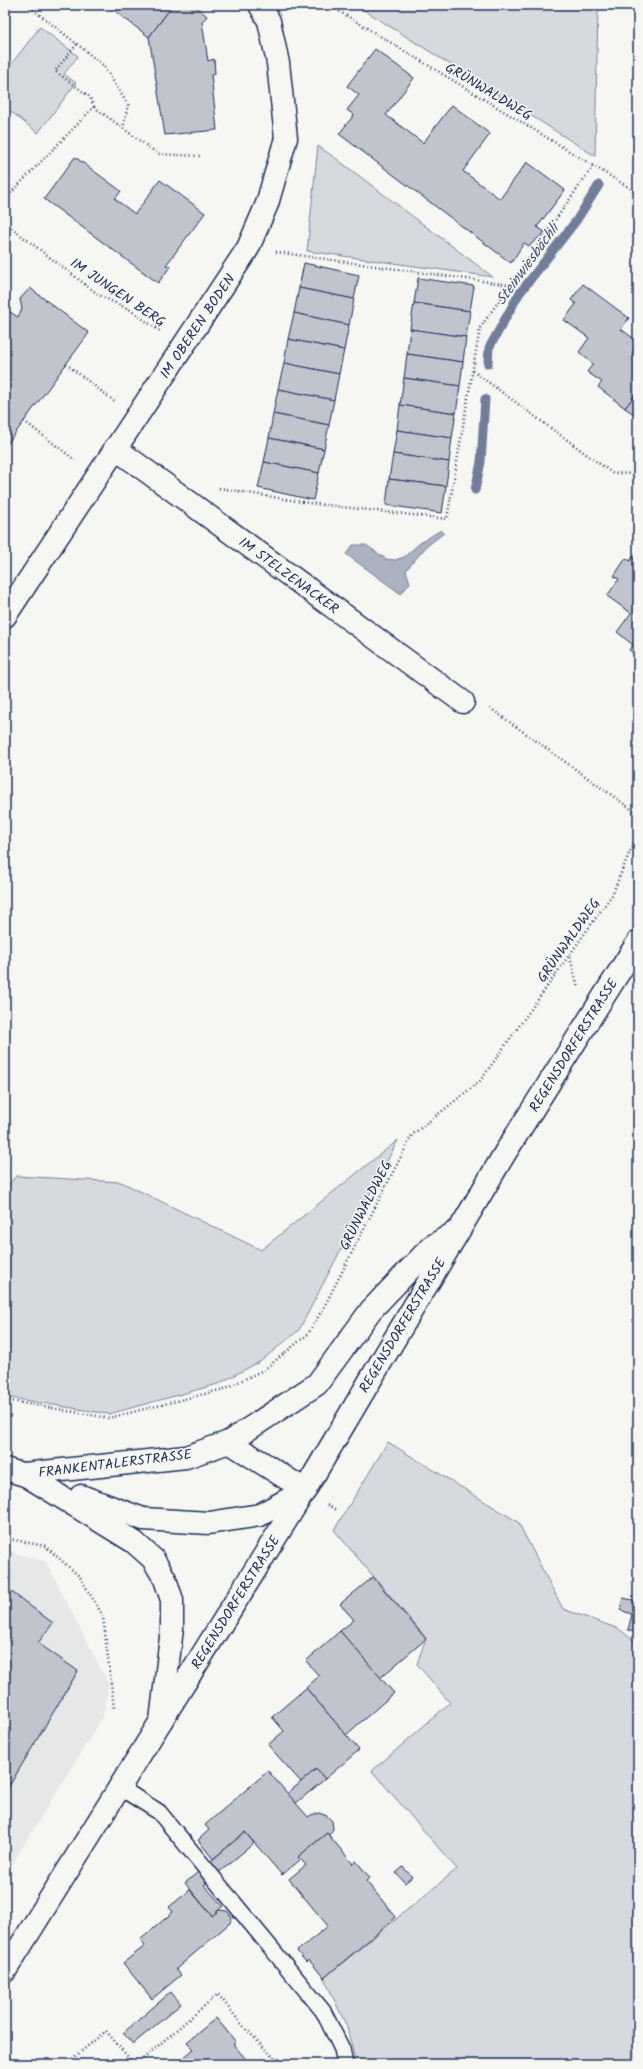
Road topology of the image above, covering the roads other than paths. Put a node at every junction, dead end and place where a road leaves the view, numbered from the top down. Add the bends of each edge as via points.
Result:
1 (260, 5) edge
2 (115, 448) junction
3 (5, 616) edge
4 (463, 702) road end
5 (638, 942) edge
6 (459, 1230) junction
7 (228, 1442) junction
8 (14, 1472) edge
9 (305, 1490) junction
10 (161, 1721) junction
11 (119, 1787) junction
12 (5, 1971) edge
13 (345, 2064) edge

1 - 2 main road, IM OBEREN BODEN via 269,21 278,63 286,138 267,204 248,248
2 - 3 main road, IM OBEREN BODEN
2 - 4 main road, IM STELZENACKER
5 - 6 main road, REGENSDORFERSTRASSE
6 - 7 main road, REGENSDORFERSTRASSE via 431,1247 371,1310 317,1384
6 - 9 main road, REGENSDORFERSTRASSE
7 - 8 main road, FRANKENTALERSTRASSE via 186,1457
7 - 9 main road
8 - 9 main road, FRANKENTALERSTRASSE via 143,1519 209,1523 260,1515
8 - 10 main road via 134,1542 153,1559 165,1579 172,1600 172,1628
9 - 10 main road, REGENSDORFERSTRASSE
10 - 11 main road, REGENSDORFERSTRASSE
11 - 12 main road, REGENSDORFERSTRASSE
11 - 13 lane via 159,1812 318,2005 342,2049

